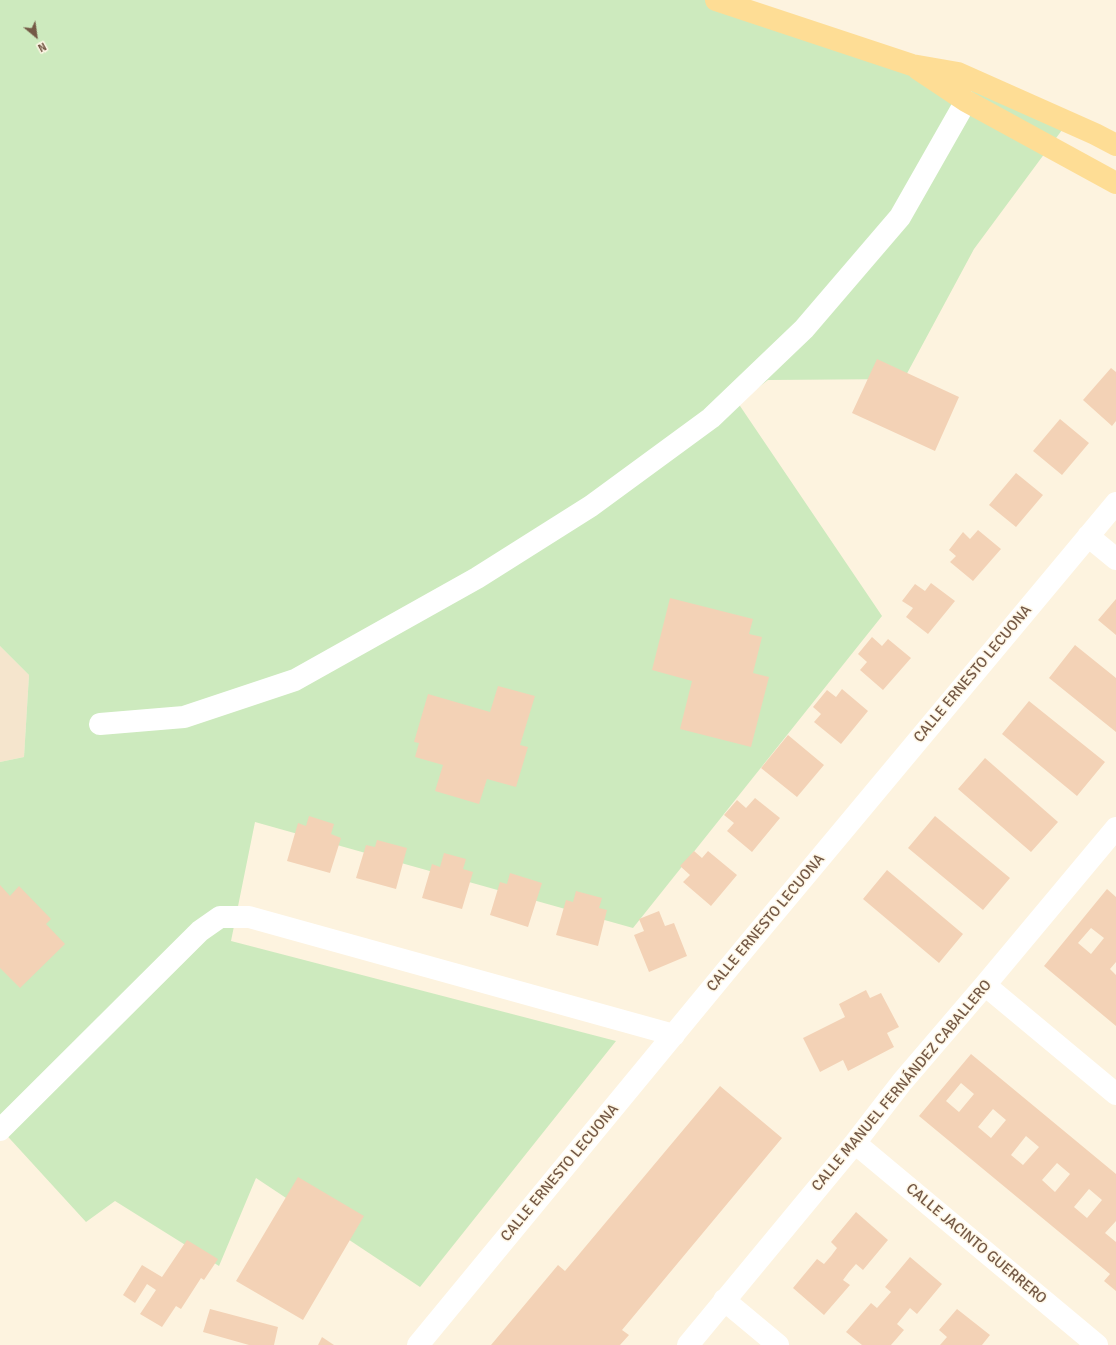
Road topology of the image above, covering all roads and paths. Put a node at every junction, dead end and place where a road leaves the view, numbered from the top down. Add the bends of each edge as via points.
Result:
1 (716, 0) edge
2 (912, 65) junction
3 (966, 101) junction
4 (1116, 145) edge
5 (1116, 183) edge
6 (1116, 503) edge
7 (1088, 536) junction
8 (1116, 559) edge
9 (100, 724) dead end
10 (1116, 829) edge
11 (985, 985) junction
12 (674, 1035) junction
13 (1116, 1094) edge
14 (0, 1130) edge
15 (855, 1143) junction
16 (724, 1300) junction
17 (418, 1345) edge
18 (688, 1345) edge
19 (778, 1345) edge
20 (1097, 1345) edge

1 - 2 main road
2 - 3 main road
2 - 4 main road via 958,73
3 - 5 main road
3 - 9 street via 900,217 804,329 712,418 591,506 477,578 295,680 184,717
6 - 7 street, CALLE ERNESTO LECUONA
7 - 8 street
7 - 12 street, CALLE ERNESTO LECUONA
10 - 11 street, CALLE MANUEL FERNÁNDEZ CABALLERO
11 - 13 street
11 - 15 street, CALLE MANUEL FERNÁNDEZ CABALLERO via 902,1082
12 - 14 street via 249,917 220,917 200,931
12 - 17 street, CALLE ERNESTO LECUONA
15 - 16 street, CALLE MANUEL FERNÁNDEZ CABALLERO
15 - 20 street, CALLE JACINTO GUERRERO
16 - 18 street, CALLE MANUEL FERNÁNDEZ CABALLERO
16 - 19 street

